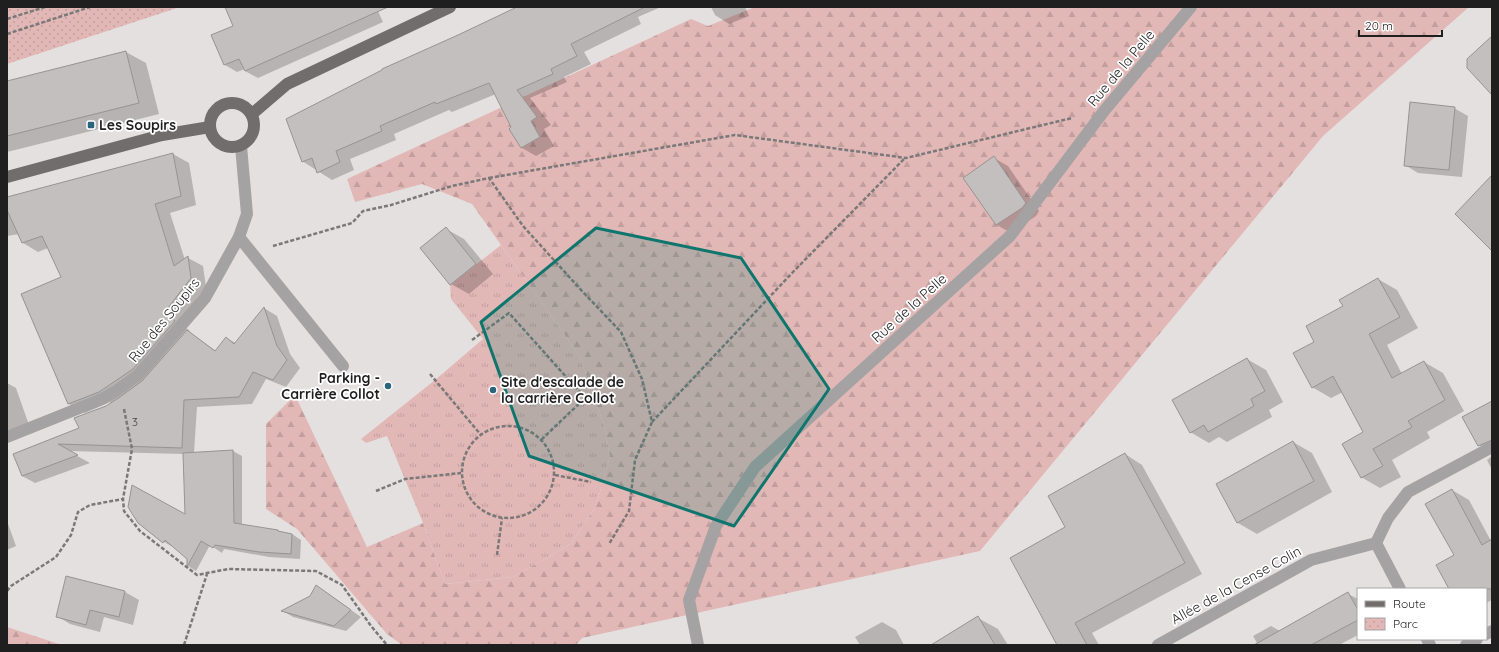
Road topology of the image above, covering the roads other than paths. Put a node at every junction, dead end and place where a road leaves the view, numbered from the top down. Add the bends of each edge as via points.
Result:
1 (450, 7) edge
2 (1191, 7) edge
3 (252, 114) junction
4 (210, 127) junction
5 (241, 146) junction
6 (7, 177) edge
7 (239, 237) junction
8 (343, 366) dead end
9 (7, 437) edge
10 (1492, 447) edge
11 (1376, 543) junction
12 (1399, 588) edge
13 (1475, 640) edge
14 (698, 645) edge
15 (1158, 645) edge
16 (1466, 645) edge

1 - 3 main road via 287,84
2 - 14 street, Rue de la Pelle via 1104,111 1010,236 755,467 716,526 689,600
3 - 4 main road via 238,104 225,104 214,113
3 - 5 main road via 252,136
4 - 5 main road via 216,141 230,148
4 - 6 main road via 162,135
5 - 7 street, Rue des Soupirs via 247,214
7 - 8 street
7 - 9 street, Rue des Soupirs via 205,298 138,375 102,399
10 - 11 street via 1408,492 1388,518
11 - 12 street
11 - 15 street, Allée de la Cense Colin via 1311,560
13 - 16 street

